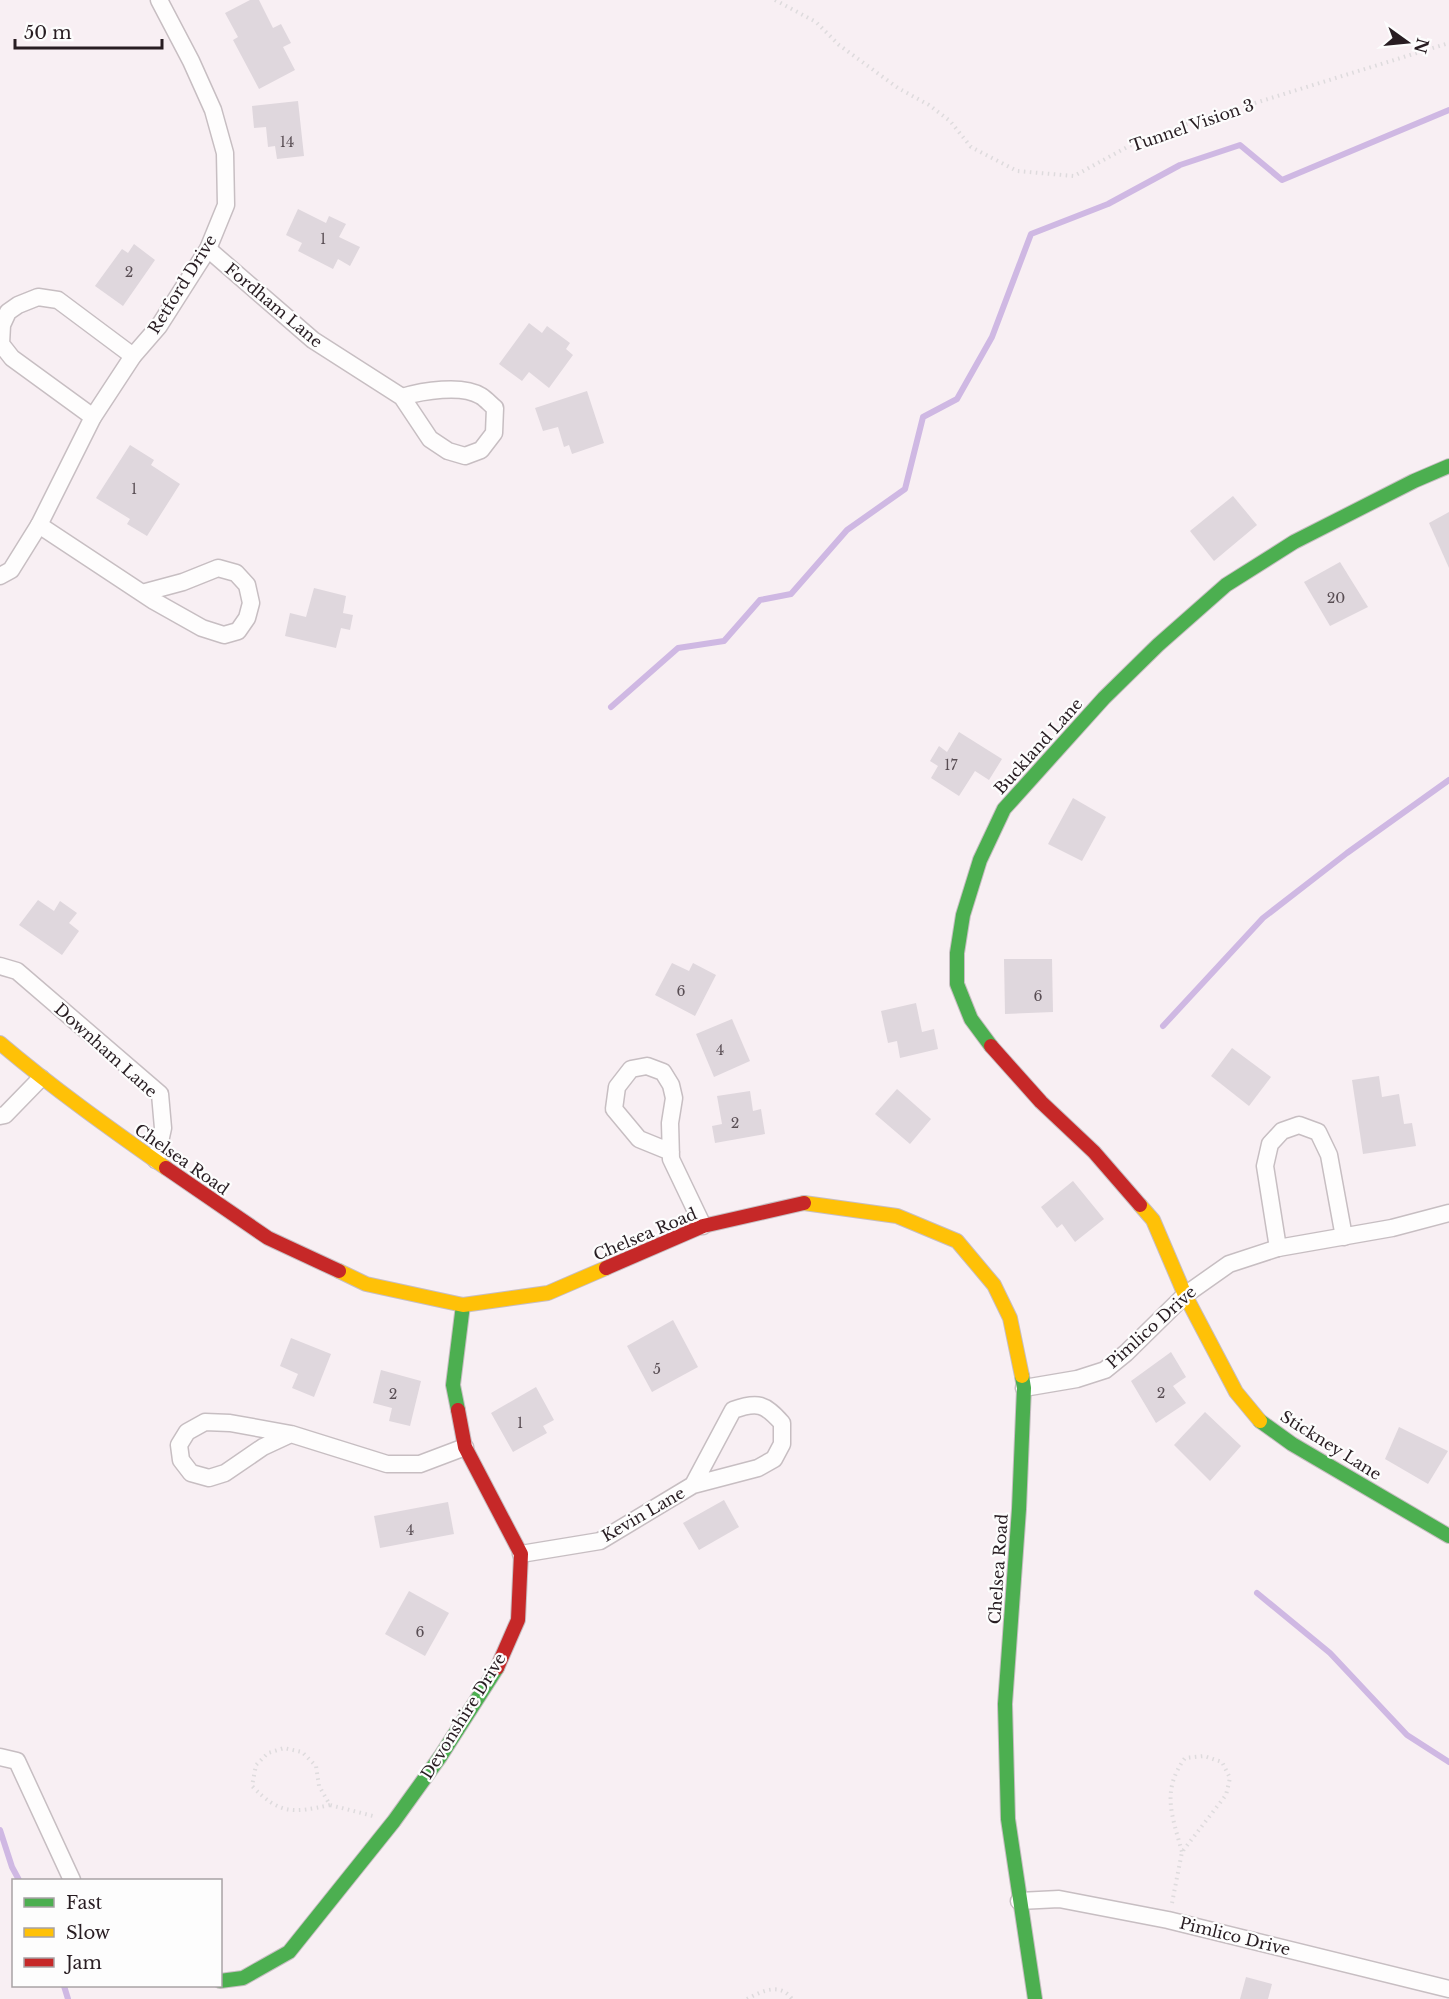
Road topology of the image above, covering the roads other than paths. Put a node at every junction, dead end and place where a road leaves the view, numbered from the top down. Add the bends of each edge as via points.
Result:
1 (159, 0) edge
2 (208, 249) junction
3 (133, 356) junction
4 (402, 397) junction
5 (93, 417) junction
6 (1449, 466) edge
7 (39, 525) junction
8 (0, 576) edge
9 (142, 593) junction
10 (0, 966) edge
11 (0, 1043) edge
12 (41, 1078) junction
13 (0, 1116) edge
14 (671, 1152) junction
15 (156, 1160) junction
16 (1449, 1214) edge
17 (703, 1226) junction
18 (1344, 1237) junction
19 (1278, 1248) junction
20 (1185, 1295) junction
21 (463, 1305) junction
22 (1024, 1388) junction
23 (291, 1434) junction
24 (465, 1447) junction
25 (693, 1485) junction
26 (1449, 1536) edge
27 (521, 1554) junction
28 (0, 1757) edge
29 (71, 1879) edge
30 (1019, 1901) junction
31 (222, 1981) edge
32 (1449, 1989) edge
33 (1035, 1999) edge

1 - 2 street, Retford Drive via 213,110 225,153 226,205
2 - 3 street, Retford Drive via 159,326
2 - 4 street, Fordham Lane via 313,340
3 - 5 street, Retford Drive
3 - 5 street via 58,300 38,297 8,312 2,325 1,344 12,358
4 - 4 street, Fordham Lane via 430,439 448,451 465,456 481,450 494,433 495,408 479,394 425,390
5 - 7 street, Retford Drive
6 - 20 street, Buckland Lane via 1294,542 1226,585 1158,645 1050,757 1004,809 980,860 963,915 957,953 957,984 971,1019 993,1049 1094,1152 1153,1221
7 - 8 street, Retford Drive via 11,570
7 - 9 street
9 - 9 street via 202,628 224,635 238,631 251,603 247,585 236,573 218,568
10 - 15 street, Downham Lane via 17,971 160,1094 164,1128
11 - 12 street, Chelsea Road
12 - 13 street
12 - 15 street, Chelsea Road
14 - 14 street via 671,1085 663,1072 647,1066 631,1069 617,1087 614,1109 639,1139
14 - 17 street
15 - 21 street, Chelsea Road via 268,1238 366,1284
16 - 18 street, Pimlico Drive
17 - 21 street, Chelsea Road via 548,1293
17 - 22 street, Chelsea Road via 801,1203 897,1216 957,1241 994,1285 1010,1318
18 - 19 street, Pimlico Drive
18 - 19 street via 1329,1155 1318,1132 1299,1125 1282,1131 1270,1144 1265,1166
19 - 20 street, Pimlico Drive via 1229,1264
20 - 22 street, Pimlico Drive via 1105,1370
20 - 26 street, Stickney Lane via 1236,1392 1260,1421 1292,1444
21 - 24 street via 453,1385
22 - 30 street, Chelsea Road via 1005,1704 1008,1818
23 - 23 street via 205,1422 187,1432 179,1445 181,1460 191,1473 208,1478 225,1473 263,1447
23 - 24 street via 387,1464 420,1464
24 - 27 street
25 - 25 street, Kevin Lane via 759,1468 774,1459 782,1443 782,1423 769,1408 751,1404 734,1410
25 - 27 street, Kevin Lane via 600,1541
27 - 31 street, Devonshire Drive via 518,1620 499,1666 440,1756 394,1821 289,1952 243,1978
28 - 29 street via 17,1761
30 - 32 street, Pimlico Drive via 1059,1899 1168,1920
30 - 33 street, Chelsea Road

